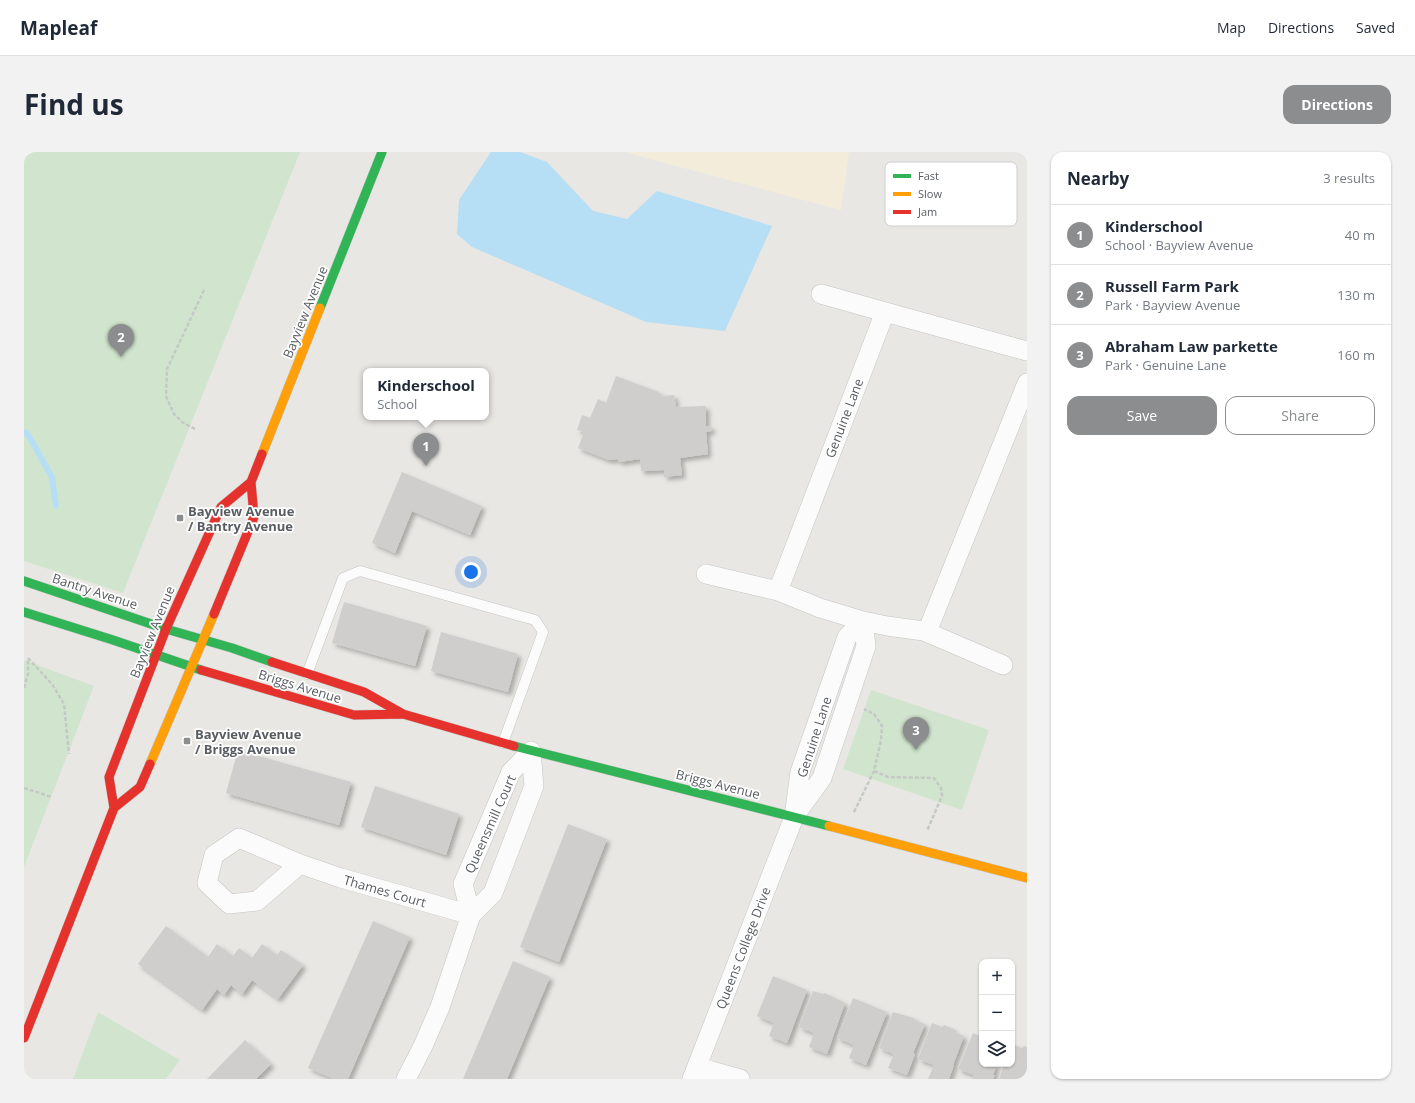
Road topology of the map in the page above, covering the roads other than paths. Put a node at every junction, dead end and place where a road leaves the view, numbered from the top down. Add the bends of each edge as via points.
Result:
1 (382, 152) edge
2 (821, 294) dead end
3 (885, 312) junction
4 (1027, 351) edge
5 (1027, 383) edge
6 (251, 482) junction
7 (706, 574) dead end
8 (24, 581) edge
9 (778, 591) junction
10 (24, 612) edge
11 (863, 621) junction
12 (166, 628) junction
13 (927, 632) junction
14 (203, 640) junction
15 (157, 655) junction
16 (1003, 665) dead end
17 (192, 668) junction
18 (307, 674) junction
19 (403, 714) junction
20 (503, 743) junction
21 (531, 751) junction
22 (114, 808) junction
23 (794, 817) junction
24 (300, 864) junction
25 (1027, 878) edge
26 (471, 915) junction
27 (24, 1038) edge
28 (694, 1073) edge
29 (406, 1079) edge
30 (740, 1079) edge

1 - 6 street, Bayview Avenue
2 - 3 street
3 - 4 street
3 - 9 street, Genuine Lane
5 - 13 street
6 - 12 street, Bayview Avenue via 221,507
6 - 14 street, Bayview Avenue via 254,517
7 - 9 street
8 - 12 street, Bantry Avenue
9 - 11 street via 820,608
10 - 15 street
11 - 13 street
11 - 23 street, Genuine Lane via 847,637 800,772
11 - 23 street, Genuine Lane via 866,646 822,778
12 - 14 street, Bantry Avenue
12 - 15 street, Bayview Avenue
13 - 16 street
14 - 17 street, Bayview Avenue
14 - 18 street, Briggs Avenue
15 - 17 street
15 - 22 street, Bayview Avenue via 108,777
17 - 19 street, Briggs Avenue via 354,715
17 - 22 street, Bayview Avenue via 140,787
18 - 19 street, Briggs Avenue via 364,692
18 - 20 lane via 344,578 360,571 535,620 543,632
19 - 20 street, Briggs Avenue
20 - 21 street, Briggs Avenue
21 - 23 street, Briggs Avenue
21 - 26 street, Queensmill Court via 534,786 493,893
21 - 26 street, Queensmill Court via 511,772 463,884
22 - 27 street, Bayview Avenue
23 - 25 street, Briggs Avenue
23 - 28 street, Queens College Drive
24 - 24 street, Thames Court via 239,838 214,855 207,882 229,904 257,901
24 - 26 street, Thames Court
26 - 29 street, Queensmill Court via 440,1007
28 - 30 street

